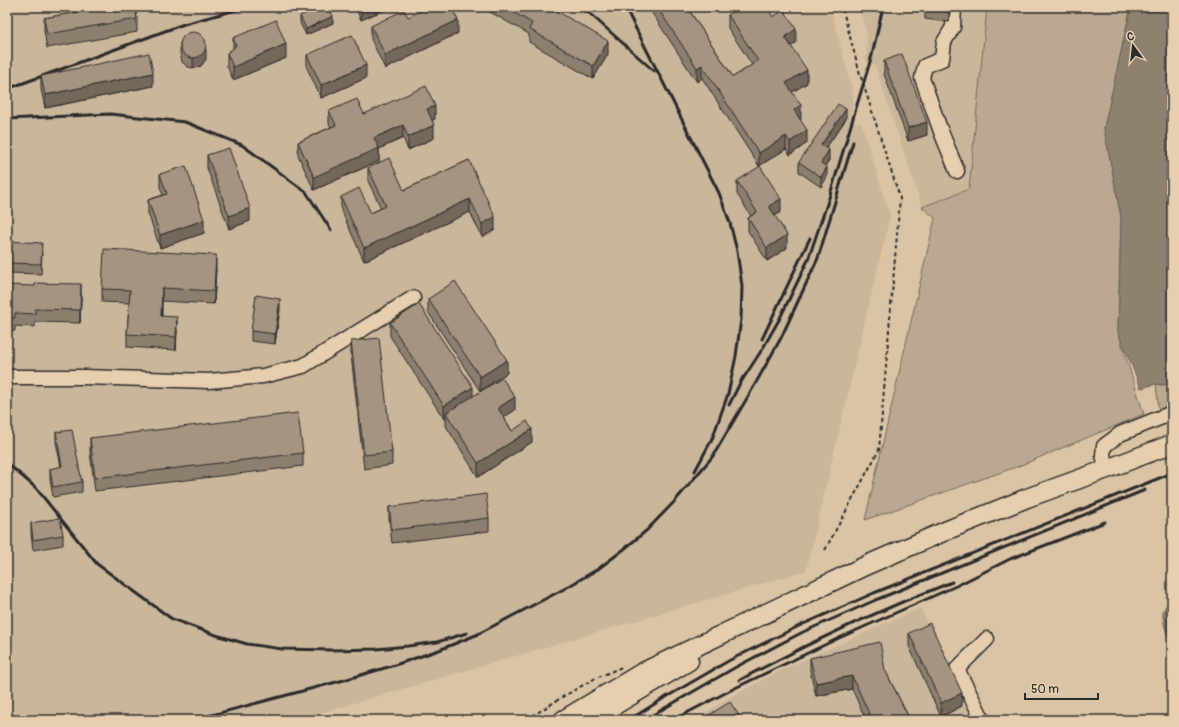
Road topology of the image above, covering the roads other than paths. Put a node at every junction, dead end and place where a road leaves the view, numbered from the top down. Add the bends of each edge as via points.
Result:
1 (954, 7) edge
2 (957, 171) dead end
3 (412, 298) dead end
4 (7, 377) edge
5 (1172, 413) edge
6 (1172, 444) edge
7 (1107, 469) junction
8 (788, 603) junction
9 (987, 639) dead end
10 (563, 720) edge
11 (590, 720) edge
12 (983, 720) edge

1 - 2 lane via 953,27 944,42 942,59 925,66 922,78
3 - 4 lane via 303,366 262,376 209,381
5 - 7 lane via 1120,434 1104,446 1103,455
6 - 7 main road
7 - 8 main road via 950,529
8 - 10 main road via 643,672
8 - 11 main road
9 - 12 lane via 957,669

